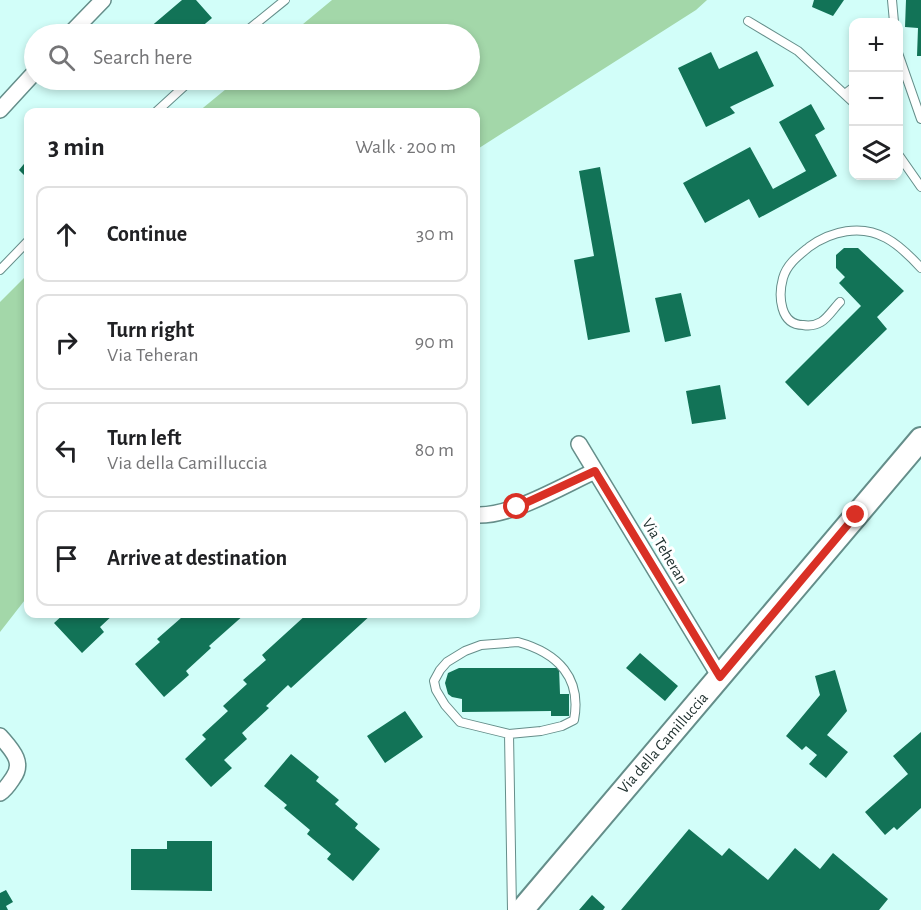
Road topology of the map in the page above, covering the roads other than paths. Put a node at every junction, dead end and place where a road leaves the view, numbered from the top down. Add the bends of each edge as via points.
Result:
1 (103, 0) edge
2 (285, 0) edge
3 (892, 0) edge
4 (894, 18) edge
5 (748, 21) dead end
6 (80, 24) edge
7 (255, 24) edge
8 (903, 68) edge
9 (24, 84) edge
10 (180, 90) edge
11 (849, 91) edge
12 (845, 94) junction
13 (849, 98) edge
14 (160, 108) edge
15 (0, 110) edge
16 (921, 119) edge
17 (903, 161) edge
18 (921, 187) edge
19 (24, 245) edge
20 (921, 268) edge
21 (0, 270) edge
22 (840, 302) dead end
23 (921, 439) edge
24 (579, 444) dead end
25 (595, 471) junction
26 (480, 515) edge
27 (720, 677) junction
28 (509, 734) junction
29 (0, 736) edge
30 (0, 793) edge
31 (513, 910) edge
32 (522, 910) edge

1 - 6 street
2 - 7 lane
3 - 4 lane
5 - 12 lane via 798,51
8 - 16 lane
9 - 15 street
10 - 14 lane
11 - 12 lane
12 - 13 lane
17 - 18 lane
19 - 21 lane
20 - 22 lane via 886,238 868,231 833,234 793,259 783,278 782,308 796,325 809,326 821,322
23 - 27 main road, Via della Camilluccia
24 - 25 street, Via Teheran
25 - 26 street via 510,509
25 - 27 street, Via Teheran
27 - 32 main road, Via della Camilluccia
28 - 28 lane via 541,731 574,720 577,705 566,671 555,659 518,642 481,645 447,662 434,681 453,716 467,725
28 - 31 lane
29 - 30 street via 19,763 18,772

